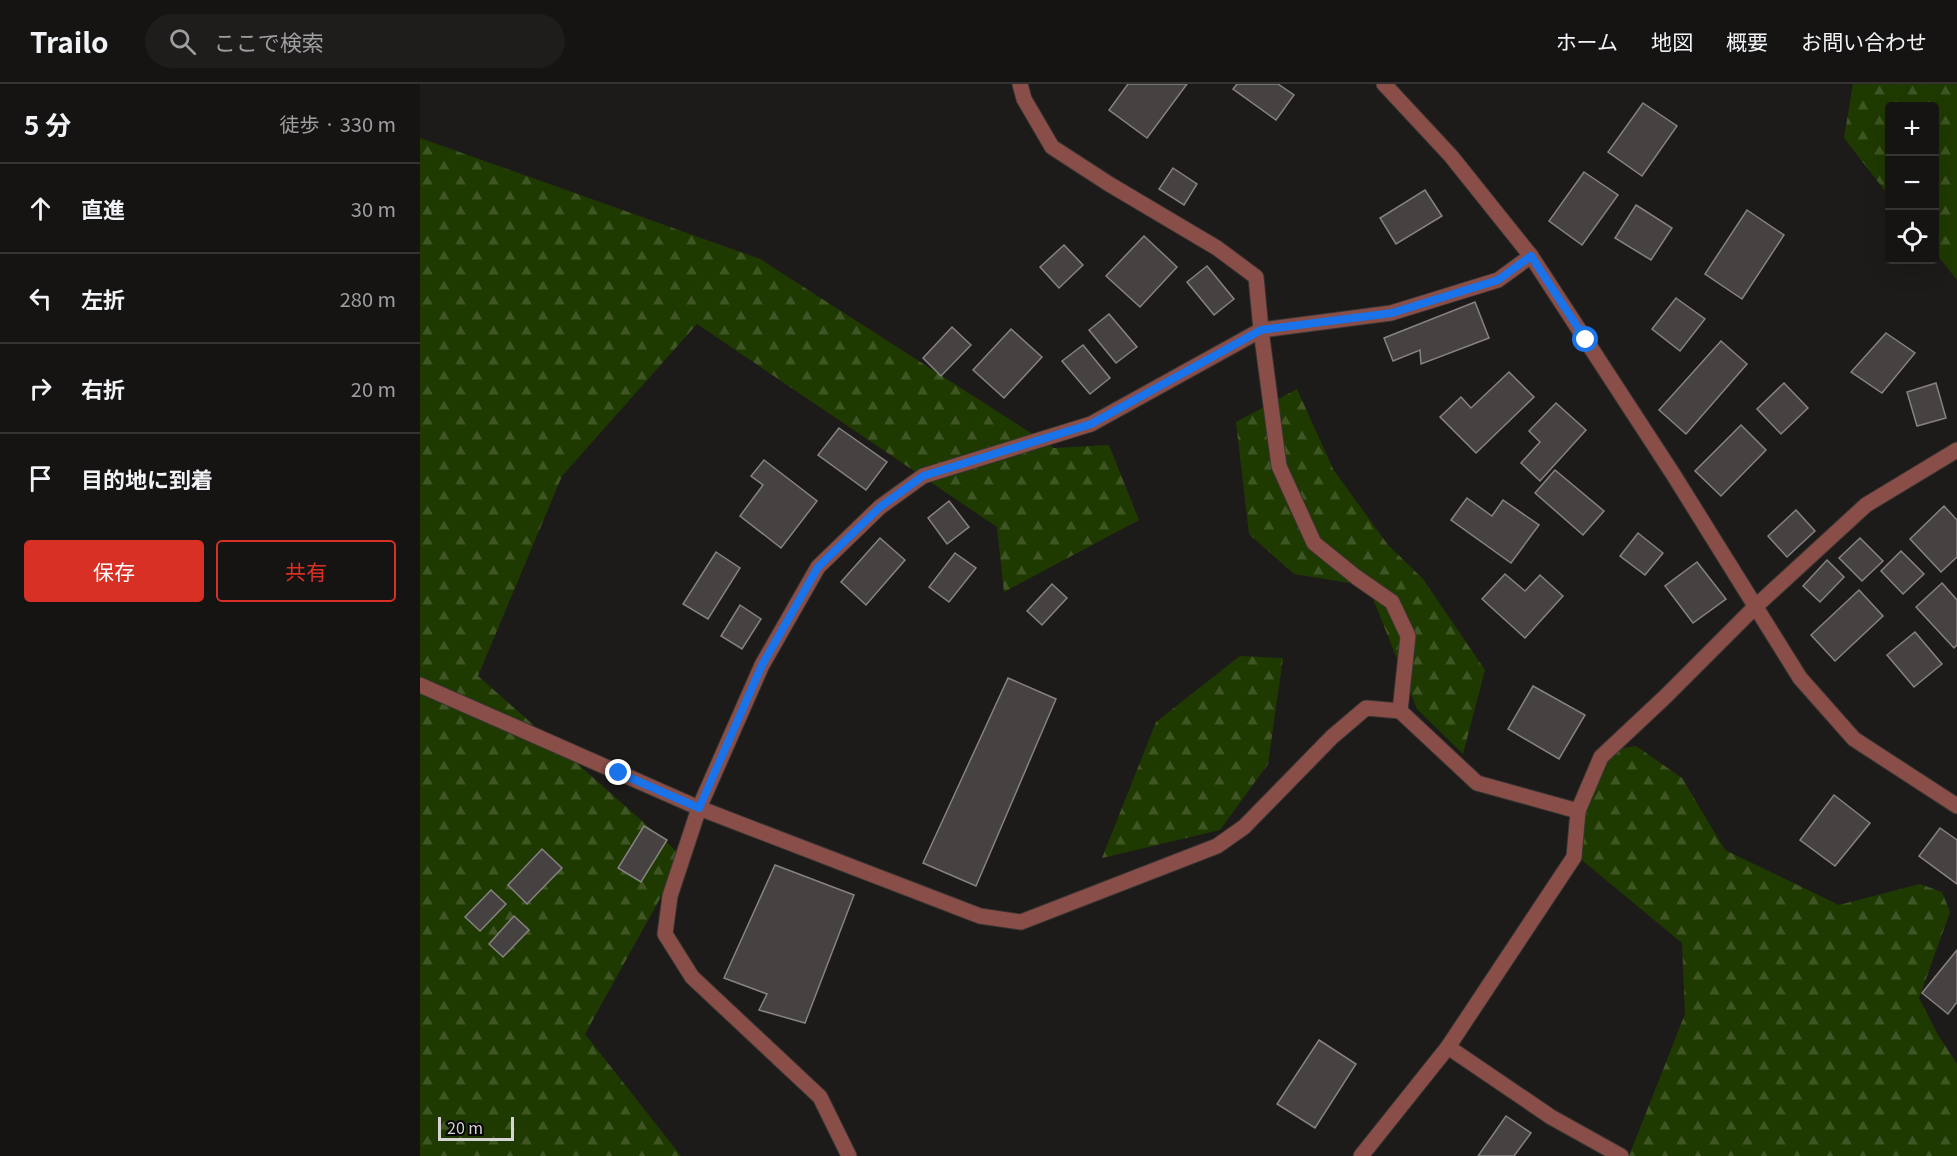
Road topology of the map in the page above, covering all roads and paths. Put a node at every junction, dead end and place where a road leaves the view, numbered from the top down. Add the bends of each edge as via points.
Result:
1 (1020, 84) edge
2 (1384, 84) edge
3 (1531, 256) junction
4 (1261, 330) junction
5 (1957, 450) edge
6 (1755, 607) junction
7 (420, 685) edge
8 (1400, 711) junction
9 (1957, 806) edge
10 (699, 808) junction
11 (1578, 811) junction
12 (1448, 1047) junction
13 (849, 1156) edge
14 (1361, 1156) edge
15 (1621, 1156) edge

1 - 4 street via 1024,99 1052,147 1217,248 1256,277
2 - 3 street via 1451,156
3 - 4 street via 1498,280 1392,313
3 - 6 street
4 - 8 street via 1279,466 1314,543 1392,602 1408,636
4 - 10 street via 1091,424 923,476 880,507 818,567 762,665
5 - 6 street via 1866,505
6 - 9 street via 1800,678 1854,739
6 - 11 street via 1600,757
7 - 10 street
8 - 10 street via 1366,708 1244,827 1217,846 1022,922 980,915
8 - 11 street via 1477,783
10 - 13 street via 670,896 665,934 692,977 820,1097
11 - 12 street via 1574,856
12 - 14 street
12 - 15 street via 1551,1117

